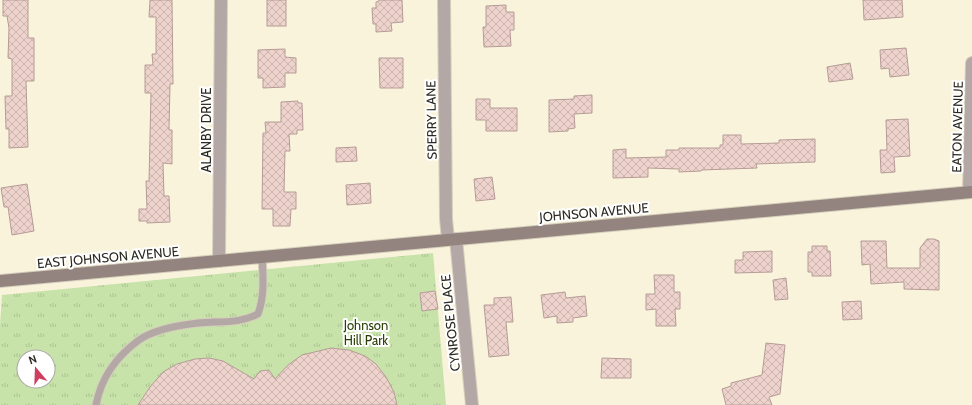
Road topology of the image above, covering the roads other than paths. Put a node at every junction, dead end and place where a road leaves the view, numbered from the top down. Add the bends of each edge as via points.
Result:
1 (221, 0) edge
2 (444, 0) edge
3 (972, 63) edge
4 (971, 192) edge
5 (452, 239) junction
6 (262, 257) junction
7 (219, 261) junction
8 (0, 281) edge
9 (96, 405) edge
10 (472, 405) edge

1 - 7 street, ALANBY DRIVE
2 - 5 street, SPERRY LANE via 446,219
3 - 4 street, EATON AVENUE
4 - 5 street, JOHNSON AVENUE
5 - 6 street, JOHNSON AVENUE
5 - 10 street, CYNROSE PLACE
6 - 7 street, JOHNSON AVENUE
6 - 9 lane via 263,290 258,314 238,321 198,323 166,329 140,339 114,362 99,391
7 - 8 street, EAST JOHNSON AVENUE

